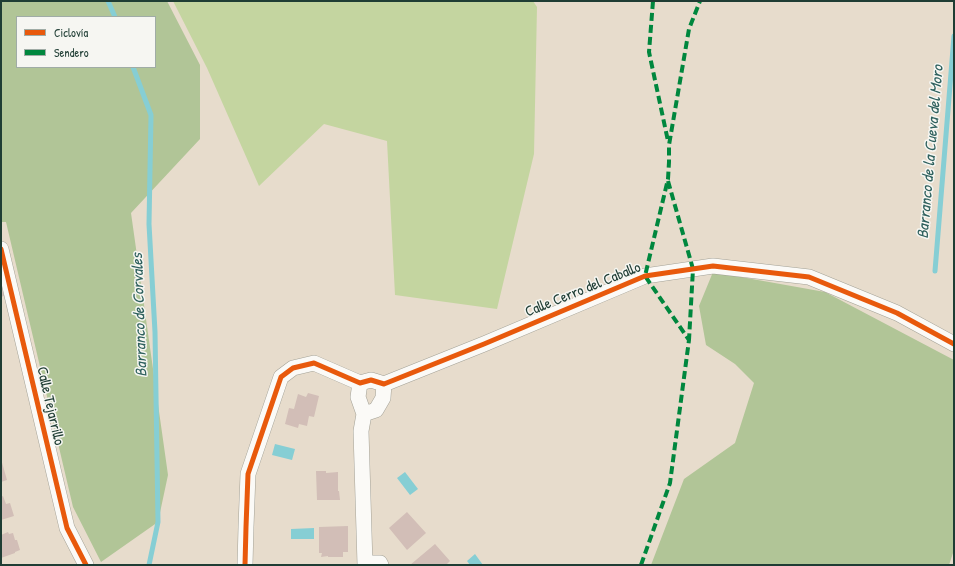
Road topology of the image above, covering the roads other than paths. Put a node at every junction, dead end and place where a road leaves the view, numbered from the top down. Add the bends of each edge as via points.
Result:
1 (1, 249) edge
2 (954, 344) edge
3 (360, 383) junction
4 (384, 384) junction
5 (364, 414) junction
6 (365, 564) edge
7 (86, 565) edge
8 (246, 565) edge
9 (381, 565) edge

1 - 7 street, Calle Tejarrillo via 67,528
2 - 4 street, Calle Cerro del Caballo via 897,313 809,277 713,266 645,276
3 - 4 street, Calle Cerro del Caballo via 371,380
3 - 5 street via 358,397
3 - 8 street via 314,363 294,368 281,377 248,474
4 - 5 street via 383,398 376,410
5 - 6 street via 361,431
6 - 9 street

